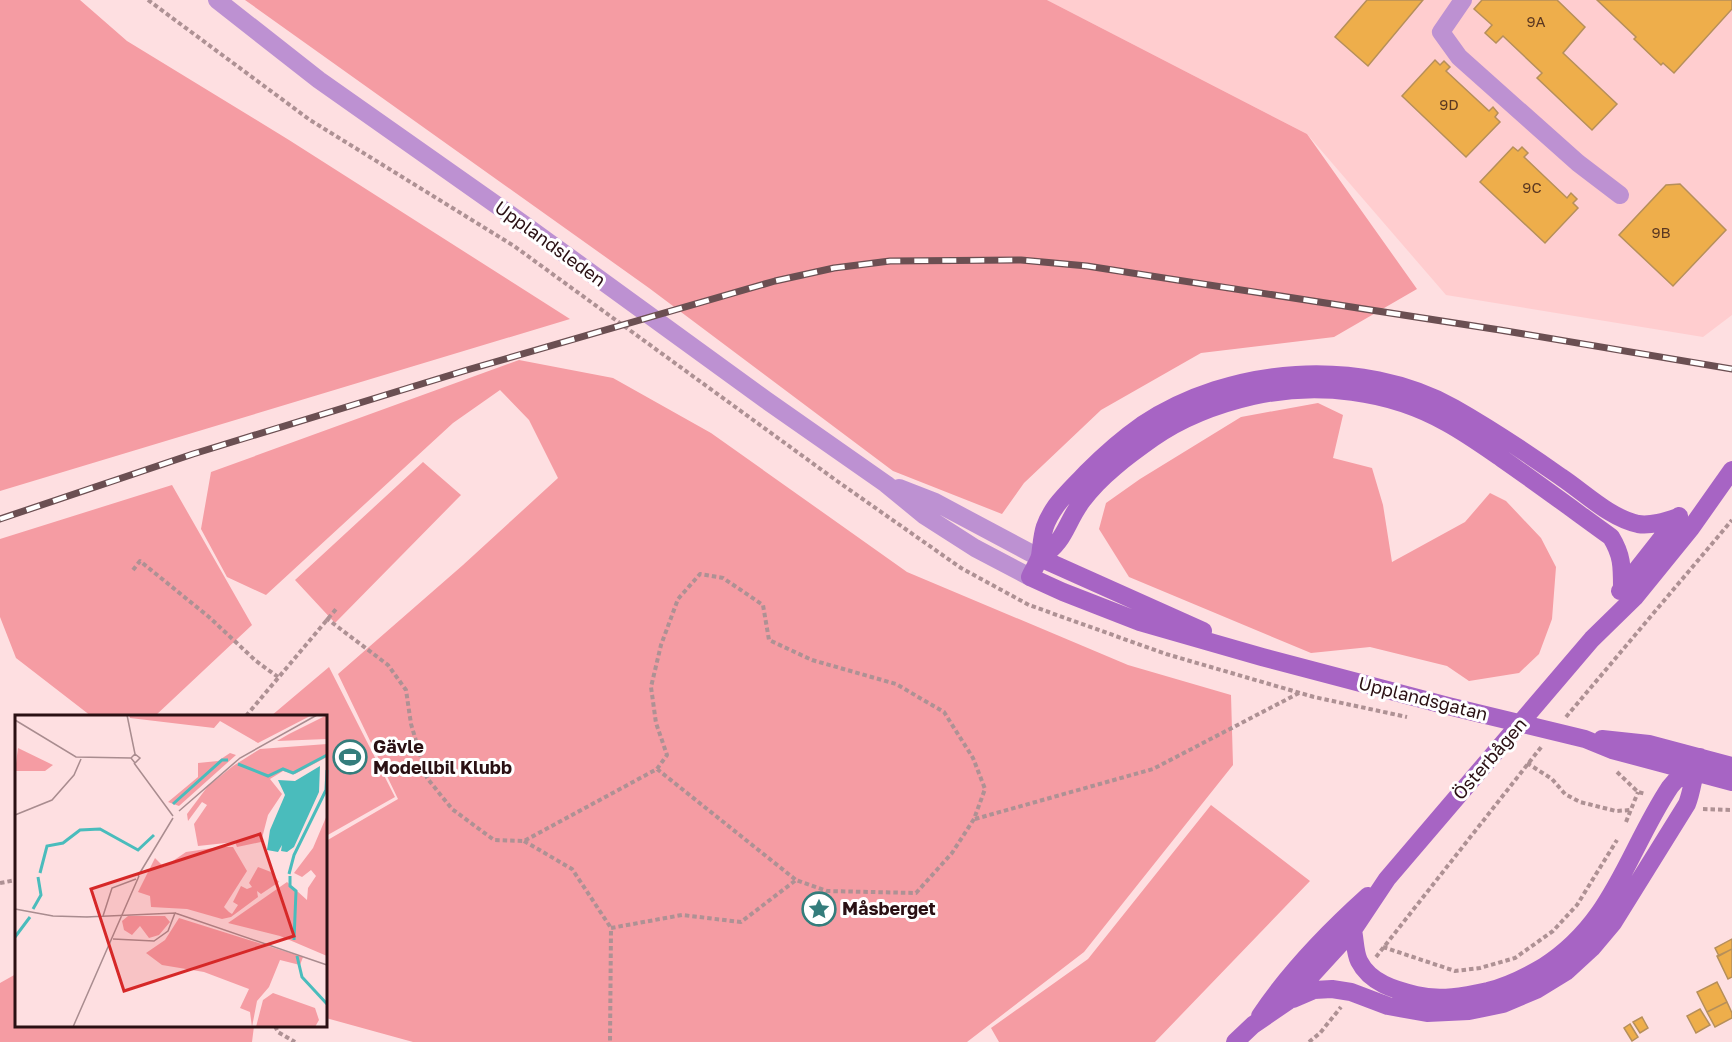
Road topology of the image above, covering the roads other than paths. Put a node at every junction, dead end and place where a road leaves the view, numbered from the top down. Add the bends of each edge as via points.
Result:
1 (217, 0) edge
2 (1463, 0) edge
3 (1620, 195) dead end
4 (1727, 476) edge
5 (886, 484) junction
6 (1678, 517) junction
7 (1040, 558) junction
8 (1030, 576) junction
9 (1622, 587) junction
10 (1592, 639) junction
11 (1262, 657) junction
12 (1696, 765) junction
13 (1732, 766) edge
14 (1732, 782) edge
15 (1387, 879) junction
16 (1353, 930) junction
17 (1288, 1001) junction
18 (1253, 1025) junction
19 (1234, 1042) edge

1 - 5 street, Upplandsleden via 319,80
2 - 3 street via 1441,32 1460,57 1578,163
4 - 6 main road, Österbågen
4 - 10 main road, Österbågen via 1635,597
5 - 7 street, Upplandsleden via 935,502
5 - 8 street, Upplandsleden via 925,516 975,548
6 - 7 main road via 1641,524 1621,519 1453,408 1418,393 1381,381 1306,374 1269,378 1205,394 1143,425 1101,459 1057,505 1041,535
6 - 9 main road, Österbågen
7 - 8 main road
7 - 9 main road via 1060,542 1076,510 1095,486 1155,436 1179,422 1210,408 1271,392 1341,389 1411,406 1446,422 1538,484 1611,537 1619,550
7 - 11 main road, Upplandsgatan
8 - 11 main road, Upplandsgatan via 1140,622
9 - 10 main road, Österbågen
10 - 15 main road, Österbågen
11 - 12 main road, Upplandsgatan via 1585,739 1649,744
12 - 13 main road, Upplandsgatan
12 - 14 main road, Upplandsgatan
12 - 16 main road via 1667,792 1588,929 1557,958 1529,975 1498,989 1468,996 1428,998 1392,990 1359,961
12 - 17 main road via 1687,804 1613,923 1567,971 1536,990 1503,1004 1427,1013 1332,989 1314,990
15 - 16 main road, Österbågen
15 - 18 main road, Österbågen via 1342,920 1276,991
16 - 17 main road, Österbågen
17 - 18 main road, Österbågen
18 - 19 main road, Österbågen

